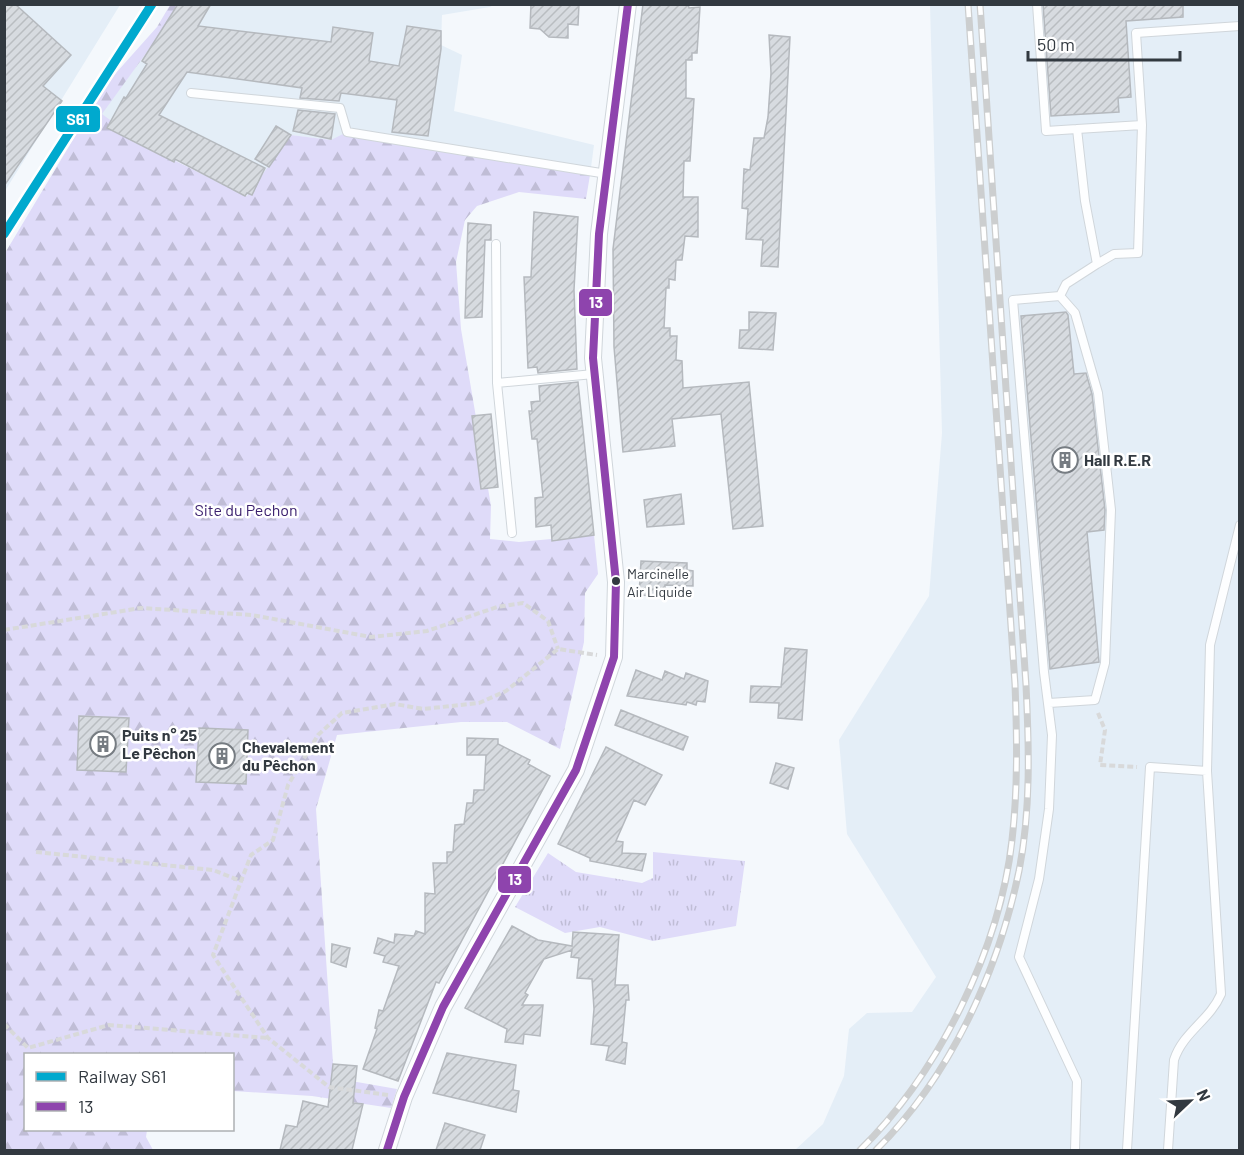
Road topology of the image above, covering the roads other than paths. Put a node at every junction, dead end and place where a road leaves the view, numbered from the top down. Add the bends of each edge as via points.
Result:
1 (628, 4) edge
2 (1037, 4) edge
3 (1239, 26) edge
4 (191, 93) dead end
5 (1142, 125) junction
6 (1077, 129) junction
7 (607, 174) junction
8 (496, 244) dead end
9 (1097, 264) junction
10 (1060, 296) junction
11 (594, 374) junction
12 (496, 383) junction
13 (1239, 525) edge
14 (512, 534) dead end
15 (1049, 703) junction
16 (1207, 771) junction
17 (387, 1150) edge
18 (1075, 1150) edge
19 (1127, 1150) edge
20 (1168, 1150) edge

1 - 7 street
2 - 6 lane via 1046,131
3 - 5 lane via 1136,33
4 - 7 lane via 340,108 347,132
5 - 6 lane
5 - 9 lane via 1138,253 1114,254
6 - 9 lane
7 - 11 street via 599,234
8 - 12 lane
9 - 10 lane via 1066,284
10 - 15 lane via 1013,300
10 - 15 lane via 1075,313 1098,393 1111,510 1105,663 1095,700
11 - 12 lane
11 - 17 street via 616,582 614,657 576,770 443,1006 404,1097
12 - 14 lane
13 - 16 lane via 1210,645
15 - 18 lane via 1052,768 1045,844 1019,957 1077,1081
16 - 19 lane via 1150,767
16 - 20 lane via 1221,994 1215,1009 1185,1036 1178,1048

